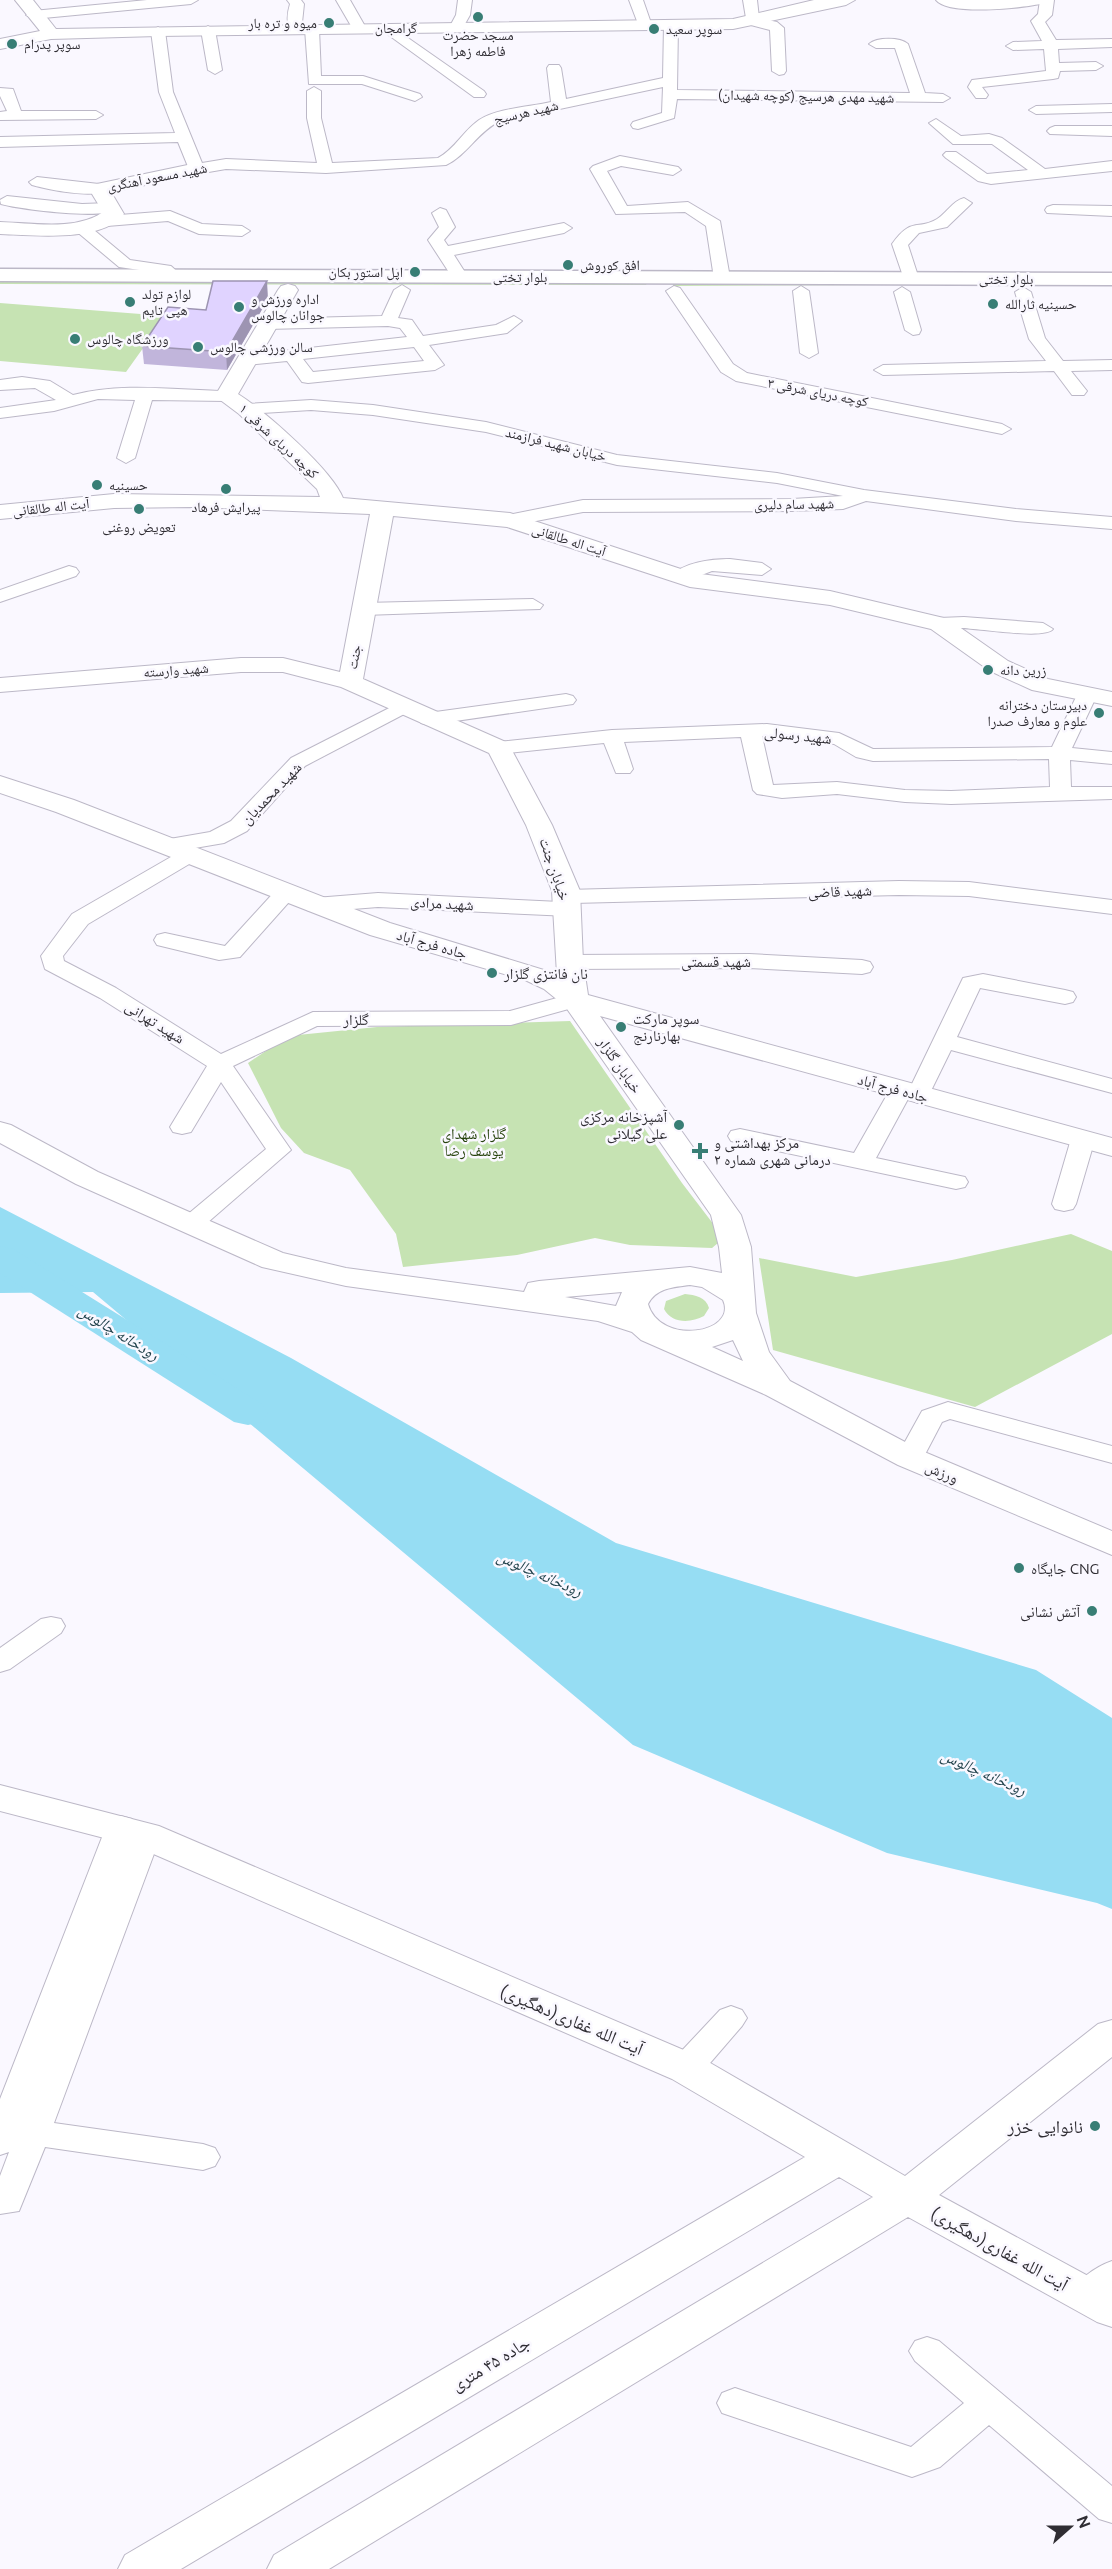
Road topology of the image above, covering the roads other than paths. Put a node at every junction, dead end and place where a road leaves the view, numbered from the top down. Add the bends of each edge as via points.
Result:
1 (191, 0) edge
2 (294, 0) edge
3 (343, 0) edge
4 (465, 0) edge
5 (636, 0) edge
6 (750, 0) edge
7 (846, 0) edge
8 (945, 0) edge
9 (1034, 0) edge
10 (1047, 0) edge
11 (28, 7) edge
12 (752, 21) junction
13 (671, 25) junction
14 (645, 26) junction
15 (359, 28) junction
16 (388, 28) junction
17 (456, 28) junction
18 (304, 29) junction
19 (208, 30) junction
20 (158, 31) junction
21 (51, 34) junction
22 (1112, 43) edge
23 (0, 44) edge
24 (876, 44) dead end
25 (1052, 45) junction
26 (1013, 46) dead end
27 (1096, 66) dead end
28 (1054, 67) junction
29 (554, 68) dead end
30 (215, 70) dead end
31 (779, 71) dead end
32 (670, 87) junction
33 (4, 92) edge
34 (314, 92) dead end
35 (479, 94) dead end
36 (981, 95) dead end
37 (416, 97) dead end
38 (919, 97) junction
39 (943, 98) dead end
40 (559, 105) junction
41 (1112, 108) edge
42 (1036, 110) dead end
43 (96, 115) dead end
44 (8, 116) edge
45 (936, 123) dead end
46 (638, 125) dead end
47 (1055, 131) dead end
48 (1112, 131) edge
49 (184, 137) junction
50 (0, 142) edge
51 (28, 142) junction
52 (951, 154) dead end
53 (24, 160) dead end
54 (1112, 166) edge
55 (326, 168) junction
56 (197, 169) junction
57 (673, 170) dead end
58 (1040, 172) junction
59 (37, 182) dead end
60 (99, 189) junction
61 (7, 201) dead end
62 (964, 203) dead end
63 (1053, 210) dead end
64 (1112, 211) edge
65 (441, 213) dead end
66 (109, 214) junction
67 (0, 228) edge
68 (82, 228) junction
69 (564, 228) dead end
70 (242, 231) dead end
71 (444, 252) junction
72 (0, 275) edge
73 (174, 276) junction
74 (460, 277) junction
75 (722, 278) junction
76 (1112, 279) edge
77 (907, 285) junction
78 (663, 287) junction
79 (0, 290) edge
80 (288, 290) junction
81 (402, 290) junction
82 (801, 291) junction
83 (1023, 292) junction
84 (1112, 292) edge
85 (380, 321) junction
86 (514, 321) dead end
87 (267, 324) junction
88 (913, 330) dead end
89 (420, 341) junction
90 (375, 347) junction
91 (809, 353) dead end
92 (291, 355) junction
93 (247, 360) junction
94 (1112, 365) edge
95 (1059, 367) junction
96 (883, 370) dead end
97 (2, 383) edge
98 (1078, 391) dead end
99 (145, 394) junction
100 (226, 396) junction
101 (69, 401) junction
102 (247, 408) junction
103 (22, 410) junction
104 (0, 413) edge
105 (1002, 429) dead end
106 (126, 458) dead end
107 (864, 495) junction
108 (334, 504) junction
109 (383, 508) junction
110 (0, 512) edge
111 (510, 520) junction
112 (1112, 523) edge
113 (762, 569) dead end
114 (69, 572) dead end
115 (681, 576) junction
116 (0, 596) edge
117 (533, 605) dead end
118 (364, 609) junction
119 (939, 624) junction
120 (1043, 629) dead end
121 (350, 681) junction
122 (0, 685) edge
123 (1087, 695) junction
124 (1112, 699) edge
125 (566, 700) dead end
126 (403, 707) junction
127 (428, 719) junction
128 (750, 731) junction
129 (612, 736) junction
130 (499, 748) junction
131 (1059, 753) junction
132 (1112, 758) edge
133 (623, 769) dead end
134 (0, 784) edge
135 (1061, 792) junction
136 (1112, 793) edge
137 (177, 850) junction
138 (286, 893) junction
139 (568, 903) junction
140 (315, 905) junction
141 (1112, 907) edge
142 (165, 940) dead end
143 (569, 962) junction
144 (862, 967) dead end
145 (1065, 997) dead end
146 (575, 1000) junction
147 (944, 1041) junction
148 (220, 1064) junction
149 (1112, 1086) edge
150 (909, 1093) junction
151 (182, 1127) dead end
152 (0, 1131) edge
153 (740, 1136) dead end
154 (1083, 1139) junction
155 (1112, 1147) edge
156 (861, 1161) junction
157 (956, 1182) dead end
158 (1064, 1204) dead end
159 (190, 1225) junction
160 (736, 1254) junction
161 (688, 1275) junction
162 (656, 1280) junction
163 (484, 1295) junction
164 (741, 1309) junction
165 (639, 1324) junction
166 (669, 1339) junction
167 (778, 1388) junction
168 (1112, 1455) edge
169 (910, 1458) junction
170 (1112, 1544) edge
171 (51, 1626) dead end
172 (0, 1662) edge
173 (0, 1798) edge
174 (133, 1831) junction
175 (731, 2018) dead end
176 (1112, 2035) edge
177 (687, 2068) junction
178 (13, 2134) edge
179 (203, 2157) dead end
180 (839, 2157) junction
181 (907, 2197) junction
182 (0, 2201) edge
183 (1103, 2294) edge
184 (927, 2351) dead end
185 (735, 2403) dead end
186 (988, 2404) junction
187 (1112, 2508) edge
188 (141, 2569) edge
189 (290, 2569) edge

1 - 11 street
2 - 18 street via 294,15
3 - 15 street
4 - 17 street
5 - 14 street
6 - 12 street
7 - 12 street, گرامجان
8 - 9 street via 971,5
10 - 25 street via 1045,15 1038,21
11 - 21 street
12 - 13 street, گرامجان
12 - 31 street via 777,28
13 - 14 street, گرامجان
13 - 32 street
14 - 17 street, گرامجان
15 - 16 street, گرامجان
15 - 18 street, گرامجان
16 - 17 street, گرامجان
16 - 35 street
18 - 19 street, گرامجان
18 - 37 street via 314,81 363,80
19 - 20 street, گرامجان
19 - 30 street
20 - 21 street, گرامجان
20 - 49 street via 166,92
21 - 23 street, گرامجان
22 - 25 street
24 - 38 street via 901,44
25 - 26 street
25 - 28 street
27 - 28 street
28 - 36 street via 1053,75 1046,78 976,82
29 - 40 street
32 - 38 street, شهید مهدی هرسیج (کوچه شهیدان)
32 - 40 street, شهید هرسیج
32 - 46 street via 669,115
33 - 44 street
34 - 55 street via 314,118
38 - 39 street, شهید مهدی هرسیج (کوچه شهیدان)
40 - 55 street, شهید هرسیج via 482,124 455,157 441,162
41 - 42 street
43 - 44 street
45 - 58 street via 958,141 997,141
47 - 48 street
49 - 51 street
49 - 56 street
50 - 51 street
51 - 53 street
52 - 58 street via 983,178
54 - 58 street
55 - 56 street, شهید مسعود آهنگری via 226,164
56 - 60 street, شهید مسعود آهنگری
57 - 75 street via 620,161 598,169 622,211 688,207 714,224
59 - 60 street
60 - 66 street, شهید مسعود آهنگری
61 - 66 street
62 - 77 street via 941,224 914,230 900,244
63 - 64 street
65 - 71 street via 447,227 436,240
66 - 68 street
66 - 70 street via 170,216 199,229
67 - 68 street
68 - 73 street via 125,264 165,269
69 - 71 street
71 - 74 street
72 - 73 main road, بلوار تختی
73 - 74 main road, بلوار تختی
74 - 78 main road, بلوار تختی
75 - 77 main road, بلوار تختی
75 - 78 main road, بلوار تختی
76 - 77 main road, بلوار تختی
77 - 82 main road, بلوار تختی
77 - 83 main road, بلوار تختی
77 - 88 street
78 - 81 main road, بلوار تختی
78 - 82 main road, بلوار تختی
78 - 105 street, کوچه دریای شرقی ۳ via 727,368 742,377
79 - 80 main road, بلوار تختی
80 - 81 main road, بلوار تختی
80 - 87 street, کوچه دریای شرقی ۱
81 - 85 street
82 - 91 street
83 - 84 main road, بلوار تختی
83 - 95 street via 1037,339
85 - 87 street
85 - 89 street via 406,324
85 - 90 street
86 - 89 street via 501,329
87 - 93 street, کوچه دریای شرقی ۱
89 - 90 street
89 - 92 street via 435,365 308,378
90 - 92 street
92 - 93 street
93 - 100 street, کوچه دریای شرقی ۱
94 - 95 street
95 - 96 street
95 - 98 street
97 - 101 street via 47,384
97 - 103 street
99 - 100 street
99 - 101 street via 97,394
99 - 106 street
100 - 102 street, کوچه دریای شرقی ۱
101 - 103 street
102 - 107 street, خیابان شهید فرازمند via 311,405 384,412 486,427 617,460 777,478
102 - 108 street, کوچه دریای شرقی ۱ via 327,486
103 - 104 street
107 - 111 street, شهید سام دلیری via 843,503 584,506
107 - 112 street, شهید سام دلیری
108 - 109 street, آیت اله طالقانی
108 - 110 street, آیت اله طالقانی via 114,501
109 - 111 street, آیت اله طالقانی
109 - 118 street, جنت
111 - 115 street, آیت اله طالقانی
113 - 115 street via 723,564 702,566
114 - 116 street
115 - 119 street, آیت اله طالقانی via 830,598
117 - 118 street
118 - 121 street, جنت
119 - 120 street via 958,621
119 - 123 street, آیت اله طالقانی via 999,666 1041,685
121 - 122 street, شهید وارسته via 283,665 241,665
121 - 126 street, جنت
123 - 124 street, آیت اله طالقانی
123 - 131 street
125 - 127 street
126 - 127 street, جنت
126 - 137 street, شهید محمدیان via 298,762 239,826
127 - 130 street, جنت
128 - 129 street, شهید رسولی
128 - 131 street, شهید رسولی via 839,739 873,755
128 - 135 street via 764,790 776,793 835,788 928,798
129 - 130 street, شهید رسولی
129 - 133 street
130 - 139 street, خیابان جنت via 539,825
131 - 132 street, شهید رسولی
131 - 135 street
134 - 137 street, جاده فرج آباد
135 - 136 street
137 - 138 street, جاده فرج آباد
137 - 148 street, شهید تهرانی via 80,919 52,956 53,964 108,993
138 - 140 street, جاده فرج آباد
138 - 142 street via 232,952 219,953
139 - 140 street, شهید مرادی via 378,900
139 - 141 street, شهید قاضی via 899,888 969,889
139 - 143 street, خیابان جنت
140 - 146 street, جاده فرج آباد via 380,929 535,974
143 - 144 street, شهید قسمتی via 749,961
143 - 146 street, خیابان جنت
145 - 147 street via 983,981 971,983
146 - 148 street, گلزار via 511,1018 313,1019
146 - 150 street, جاده فرج آباد
146 - 160 street, خیابان گلزار via 726,1215
147 - 149 street
147 - 150 street
148 - 151 street
148 - 159 street, شهید تهرانی via 279,1150
150 - 154 street, جاده فرج آباد
150 - 156 street
152 - 159 street via 87,1178
153 - 156 street
154 - 155 street, جاده فرج آباد
154 - 158 street
156 - 157 street
159 - 163 street via 273,1260 346,1277
160 - 161 street
160 - 164 street, خیابان گلزار
161 - 162 street
161 - 164 street via 723,1284 734,1293
162 - 163 street
162 - 165 street via 635,1295 631,1305
163 - 165 street via 603,1312
164 - 166 street via 735,1325 723,1333 697,1340
164 - 167 street, خیابان گلزار via 753,1352
165 - 166 street
166 - 167 street, ورزش
167 - 169 street, ورزش
168 - 169 street via 948,1410 931,1417
169 - 170 street, ورزش
171 - 172 street
173 - 174 street, آیت الله غفاری(دهگیری)
174 - 177 street, آیت الله غفاری(دهگیری)
174 - 178 street
175 - 177 street
176 - 181 street
177 - 180 street, آیت الله غفاری(دهگیری)
178 - 179 street
178 - 182 street via 7,2202
180 - 181 street, آیت الله غفاری(دهگیری)
180 - 188 street, جاده ۴۵ متری
181 - 183 street, آیت الله غفاری(دهگیری)
181 - 189 street
184 - 186 street
185 - 186 street via 912,2462 927,2456
186 - 187 street

